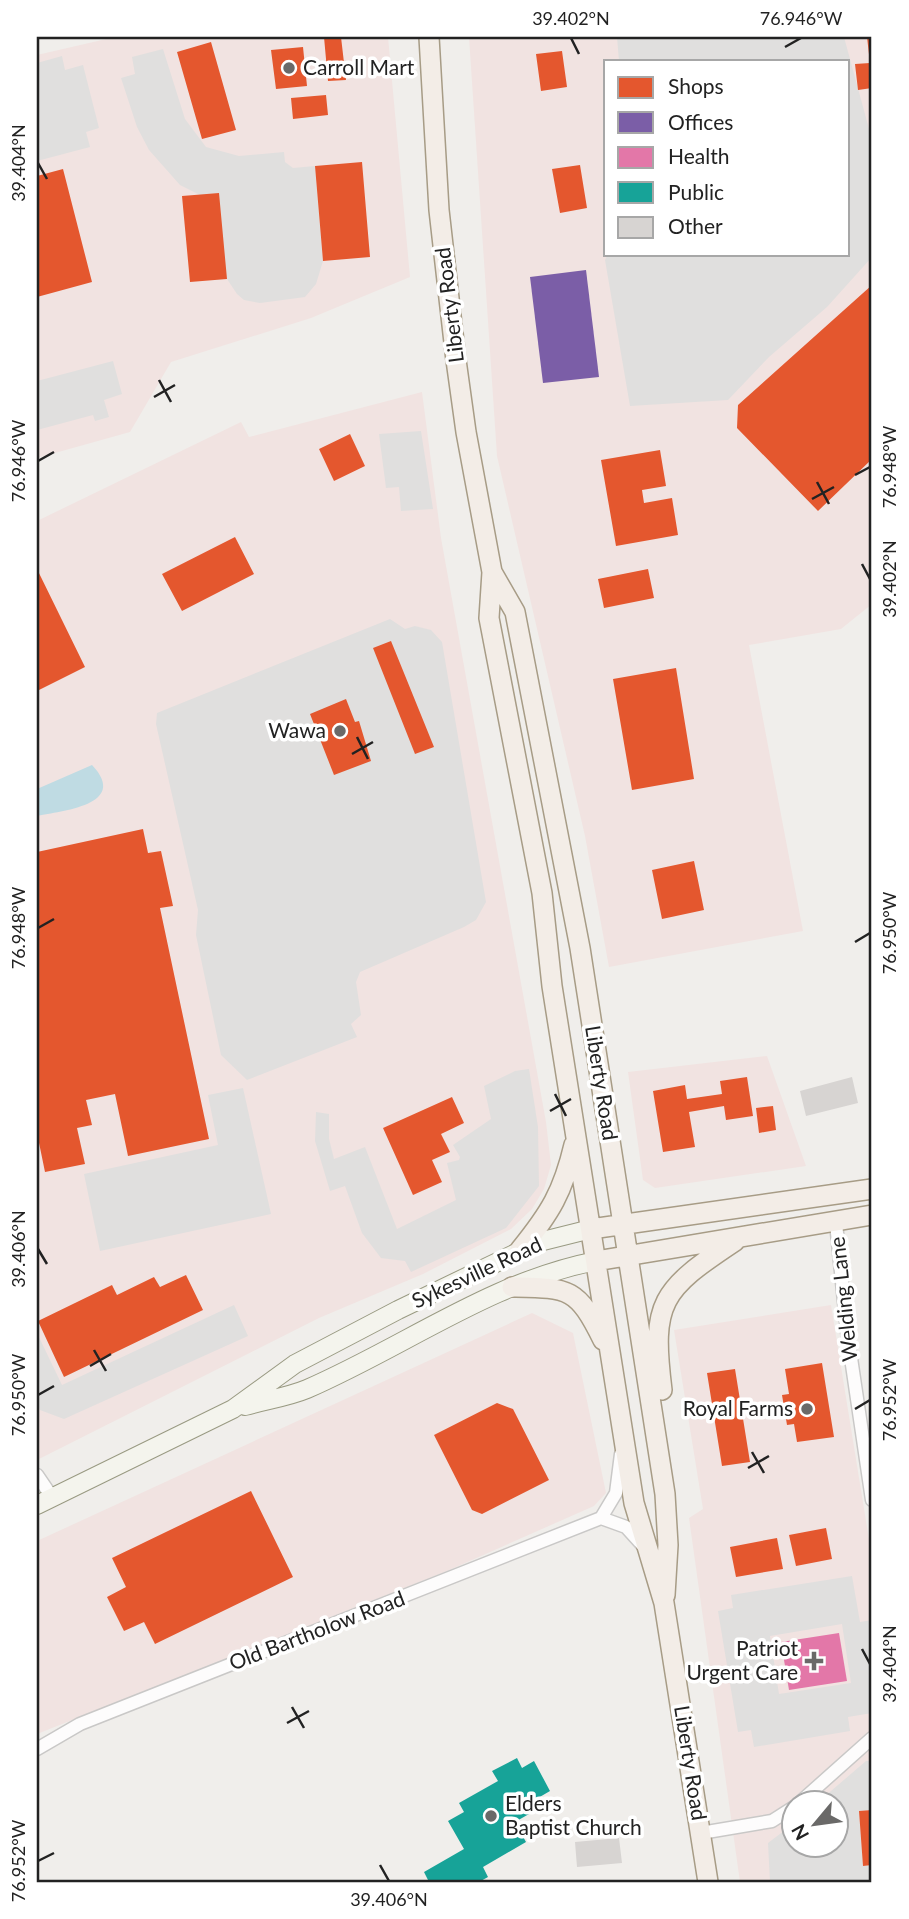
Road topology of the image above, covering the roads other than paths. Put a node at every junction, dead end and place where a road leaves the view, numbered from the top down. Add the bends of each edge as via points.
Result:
1 (429, 37) edge
2 (492, 572) junction
3 (576, 1134) junction
4 (872, 1189) edge
5 (872, 1215) edge
6 (836, 1223) junction
7 (623, 1224) junction
8 (591, 1229) junction
9 (740, 1238) junction
10 (520, 1250) junction
11 (628, 1255) junction
12 (596, 1261) junction
13 (512, 1287) junction
14 (611, 1356) junction
15 (233, 1409) junction
16 (656, 1433) junction
17 (624, 1440) junction
18 (37, 1475) edge
19 (872, 1500) edge
20 (44, 1501) edge
21 (601, 1518) junction
22 (646, 1549) junction
23 (664, 1603) junction
24 (872, 1738) edge
25 (37, 1749) edge
26 (814, 1790) edge
27 (780, 1816) edge
28 (701, 1833) junction
29 (708, 1882) edge

1 - 2 main road, Liberty Road via 439,210 456,360
2 - 3 main road, Liberty Road via 489,618 542,893
2 - 7 main road, Liberty Road via 515,612 580,948
3 - 8 main road, Liberty Road
3 - 10 main road via 557,1200
4 - 7 main road, Sykesville Road
5 - 6 main road, Sykesville Road
6 - 9 main road, Sykesville Road
6 - 19 street, Welding Lane
7 - 8 main road, Sykesville Road
7 - 11 main road, Liberty Road
8 - 10 main road, Sykesville Road
8 - 12 main road, Liberty Road
9 - 11 main road, Sykesville Road
9 - 16 main road via 690,1271 666,1301 656,1338 662,1396
10 - 15 main road, Sykesville Road via 295,1364
11 - 12 main road, Sykesville Road
11 - 16 main road, Liberty Road
12 - 13 main road, Sykesville Road via 556,1269
12 - 14 main road, Liberty Road
13 - 14 main road via 572,1293 592,1317
13 - 15 main road, Sykesville Road via 305,1390
14 - 17 main road, Liberty Road
15 - 20 main road, Sykesville Road
16 - 23 main road, Liberty Road via 668,1545
17 - 21 street via 616,1493
17 - 22 main road, Liberty Road
18 - 20 street
21 - 22 street via 626,1527
21 - 25 street, Old Bartholow Road via 80,1724
22 - 23 main road, Liberty Road
23 - 28 main road, Liberty Road
24 - 26 street
27 - 28 street
28 - 29 main road, Liberty Road

